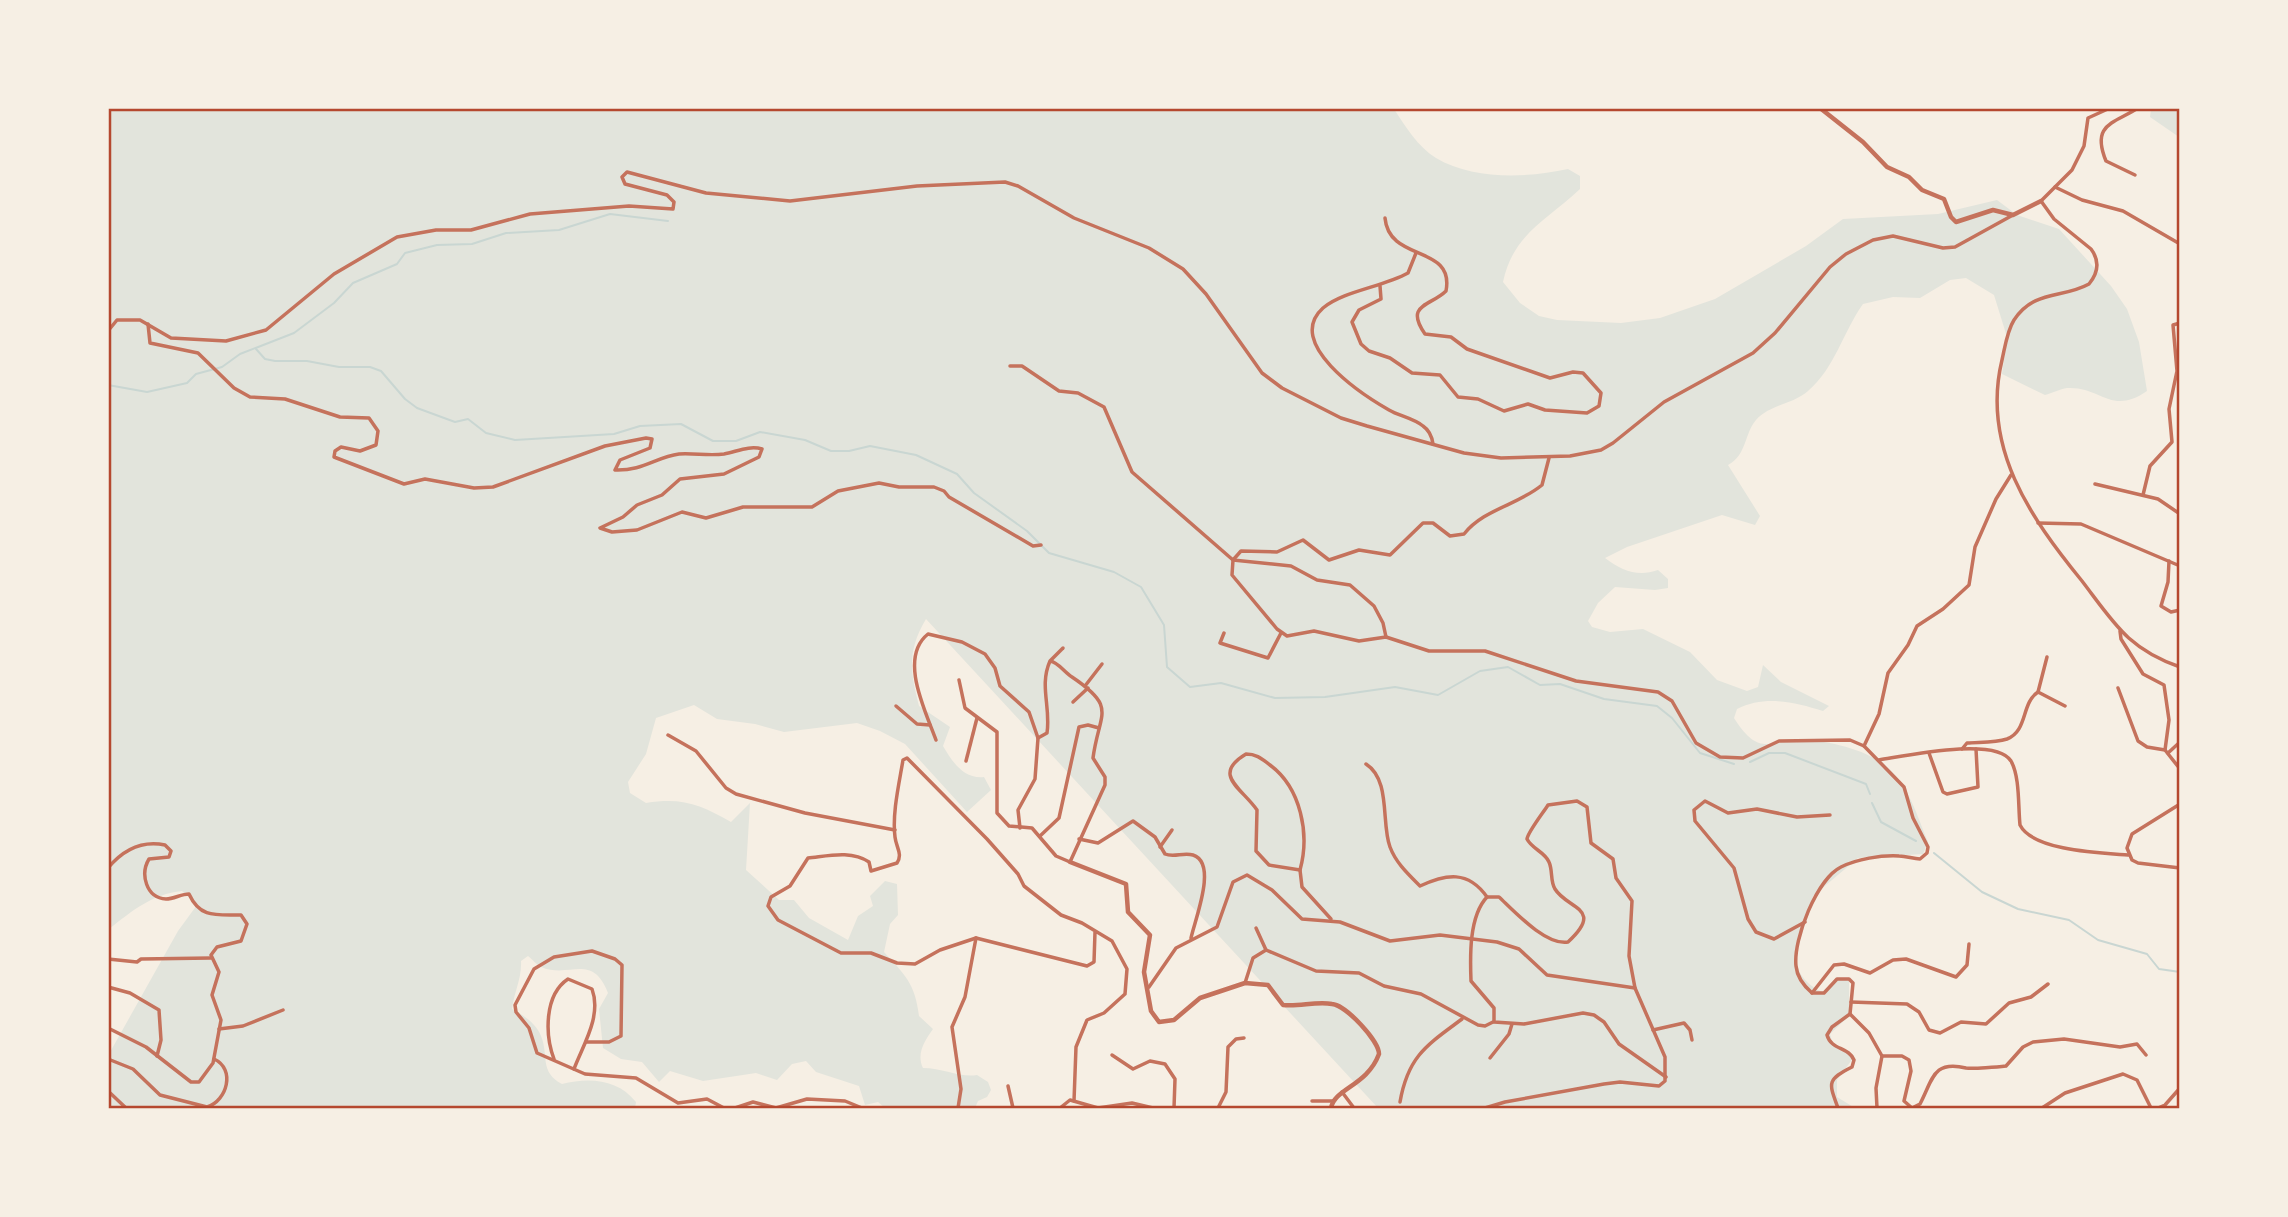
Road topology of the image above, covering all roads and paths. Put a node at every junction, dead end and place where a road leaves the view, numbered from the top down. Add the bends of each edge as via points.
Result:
1 (1820, 108) edge
2 (2110, 108) edge
3 (2138, 108) edge
4 (2135, 175) dead end
5 (2055, 187) junction
6 (2041, 201) junction
7 (2013, 215) junction
8 (1385, 218) dead end
9 (2179, 244) edge
10 (1416, 253) junction
11 (1380, 286) junction
12 (2179, 323) edge
13 (148, 324) junction
14 (108, 331) edge
15 (2178, 333) edge
16 (1010, 366) dead end
17 (1433, 444) junction
18 (1549, 458) junction
19 (2012, 474) junction
20 (2095, 484) dead end
21 (2143, 495) junction
22 (2179, 514) edge
23 (2038, 523) junction
24 (1041, 545) dead end
25 (1233, 560) junction
26 (2169, 561) junction
27 (2179, 566) edge
28 (2179, 610) edge
29 (2120, 629) junction
30 (1224, 633) dead end
31 (1281, 633) junction
32 (1385, 637) junction
33 (1063, 648) dead end
34 (2047, 657) dead end
35 (1051, 660) junction
36 (1102, 664) dead end
37 (2179, 667) edge
38 (959, 680) dead end
39 (1086, 687) junction
40 (2118, 688) dead end
41 (2038, 692) junction
42 (1073, 702) dead end
43 (896, 706) dead end
44 (2065, 706) dead end
45 (977, 718) junction
46 (930, 725) junction
47 (1099, 728) junction
48 (668, 736) dead end
49 (1038, 738) junction
50 (936, 740) dead end
51 (2179, 742) edge
52 (1864, 746) junction
53 (1962, 749) junction
54 (1976, 749) junction
55 (2166, 751) junction
56 (1930, 753) junction
57 (1878, 760) junction
58 (966, 761) dead end
59 (1366, 764) dead end
60 (2179, 769) edge
61 (2179, 804) edge
62 (1830, 815) dead end
63 (1020, 828) junction
64 (895, 830) junction
65 (1172, 830) dead end
66 (1040, 836) junction
67 (1079, 839) junction
68 (1188, 845) dead end
69 (1160, 847) junction
70 (1186, 855) junction
71 (2128, 855) junction
72 (1070, 863) junction
73 (108, 868) edge
74 (2179, 868) edge
75 (1300, 870) junction
76 (1487, 897) junction
77 (1332, 920) junction
78 (1805, 922) junction
79 (1256, 928) dead end
80 (1094, 932) junction
81 (976, 938) junction
82 (1191, 938) junction
83 (1472, 939) junction
84 (1969, 944) dead end
85 (1266, 950) junction
86 (211, 958) junction
87 (108, 959) edge
88 (1245, 983) junction
89 (2048, 985) dead end
90 (108, 987) edge
91 (1149, 987) junction
92 (1635, 988) junction
93 (1812, 993) junction
94 (1851, 1002) junction
95 (283, 1010) dead end
96 (1850, 1014) junction
97 (1462, 1019) junction
98 (1494, 1021) junction
99 (1512, 1024) junction
100 (108, 1028) edge
101 (219, 1029) junction
102 (1653, 1030) junction
103 (1244, 1038) dead end
104 (1692, 1040) dead end
105 (586, 1042) junction
106 (1112, 1055) dead end
107 (2146, 1055) dead end
108 (158, 1056) junction
109 (1882, 1056) junction
110 (1490, 1058) dead end
111 (108, 1059) edge
112 (214, 1059) junction
113 (554, 1059) junction
114 (574, 1069) junction
115 (1666, 1077) junction
116 (1008, 1086) dead end
117 (2179, 1088) edge
118 (108, 1091) edge
119 (1342, 1092) junction
120 (1074, 1101) junction
121 (1312, 1101) dead end
122 (1333, 1101) junction
123 (1400, 1102) dead end
124 (744, 1106) edge
125 (126, 1108) edge
126 (724, 1108) edge
127 (735, 1108) edge
128 (862, 1108) edge
129 (958, 1108) edge
130 (1013, 1108) edge
131 (1060, 1108) edge
132 (1153, 1108) edge
133 (1174, 1108) edge
134 (1218, 1108) edge
135 (1331, 1108) edge
136 (1354, 1108) edge
137 (1485, 1108) edge
138 (1838, 1108) edge
139 (1877, 1108) edge
140 (1912, 1108) edge
141 (2042, 1108) edge
142 (2151, 1108) edge
143 (2158, 1108) edge

1 - 7 street via 1887,167 1944,199 1954,220 1967,221 1993,210
2 - 5 street via 2088,118 2080,156
3 - 4 street via 2102,131 2106,161
5 - 6 street
5 - 9 street via 2082,201 2123,211
6 - 7 street
6 - 19 street via 2054,219 2091,248 2097,270 2082,288 2046,294 2011,327 1995,397 2000,439
7 - 18 street via 1955,247 1887,236 1858,248 1830,267 1749,357 1664,402 1601,450
8 - 10 street via 1391,237
10 - 11 street via 1411,270
10 - 11 street via 1436,261 1446,280 1443,294 1419,309 1418,322 1425,334 1451,337 1467,349 1550,378 1583,373 1601,393 1597,409 1587,413 1550,411 1528,404 1500,410 1479,399 1458,397 1440,375 1412,373 1369,351 1352,322 1359,310 1381,299
11 - 17 street via 1327,305 1311,324 1311,337 1342,376 1390,411 1424,426
12 - 15 street via 2173,324
13 - 14 street via 117,320
13 - 17 street via 171,338 226,341 257,335 334,274 397,237 471,230 530,214 629,206 673,209 674,202 667,195 625,184 622,177 627,172 706,193 790,201 906,187 1005,182 1038,195 1074,218 1149,248 1182,269 1272,382 1341,418
13 - 24 street via 150,343 190,349 250,397 285,399 340,417 369,418 378,431 373,447 360,451 341,447 334,457 404,484 422,479 493,487 605,446 646,438 652,439 650,448 620,460 615,470 639,468 676,454 722,454 754,447 762,449 759,457 724,474 680,479 662,495 600,528 637,530 682,512 706,519 744,507 812,508 838,491 879,483 934,487 1032,546
15 - 21 street via 2177,380 2169,409 2172,442 2150,466
16 - 25 street via 1022,366 1059,391 1077,393 1104,407 1132,472
17 - 18 street via 1483,457
18 - 25 street via 1542,485 1518,502 1480,518 1460,536 1450,536 1427,522 1390,555 1359,550 1329,560 1303,541 1278,552 1241,551
19 - 23 street
19 - 52 street via 1975,547 1969,585 1917,626 1888,673 1879,714
20 - 21 street
21 - 22 street via 2163,501
23 - 26 street via 2081,524
23 - 29 street
25 - 31 street via 1234,579
25 - 32 street via 1296,568 1318,580 1350,585 1374,607
26 - 27 street
26 - 28 street via 2161,606 2171,612
29 - 37 street via 2144,653
29 - 55 street via 2121,639 2143,674 2164,685 2169,720
30 - 31 street via 1220,643 1268,658
31 - 32 street via 1291,636 1314,631 1359,641
32 - 52 street via 1429,651 1485,651 1576,681 1658,692 1672,701 1696,743 1720,757 1743,758 1775,742 1814,739 1844,738
33 - 35 street
34 - 41 street
35 - 39 street
35 - 49 street via 1043,685 1049,705 1047,733
36 - 39 street
38 - 45 street via 965,708
39 - 42 street
39 - 47 street via 1100,701 1103,716
40 - 55 street via 2138,741
41 - 44 street
41 - 53 street via 2012,736 1967,743
43 - 46 street via 917,724
45 - 58 street
45 - 63 street via 997,732 997,813 1009,826
46 - 49 street via 915,668 919,644 934,634 985,654 1000,686 1029,712
46 - 50 street
47 - 66 street via 1079,727 1059,818
47 - 67 street via 1093,758 1105,785
48 - 64 street via 696,751 736,794
49 - 63 street via 1035,779 1018,810
51 - 55 street
52 - 57 street
53 - 54 street
53 - 56 street
54 - 56 street via 1978,787 1947,794
54 - 71 street via 2002,753 2010,760 2020,825 2029,836 2051,845
55 - 60 street
56 - 57 street
57 - 78 street via 1904,787 1927,853 1920,859 1859,860 1833,871
59 - 76 street via 1380,786 1389,844 1408,874 1420,887 1444,875 1459,876
61 - 71 street via 2132,834
62 - 78 street via 1797,817 1756,809 1728,813 1705,801 1694,810 1695,821 1734,868 1756,932 1774,939
63 - 66 street via 1031,828
64 - 80 street via 901,772 907,758 987,839 1024,886 1061,915
64 - 81 street via 897,863 871,871 869,862 861,857 808,858 790,887 771,897 769,911 837,952 871,953 903,964 915,964
65 - 69 street
66 - 72 street via 1056,856
67 - 69 street via 1098,843 1133,821 1145,827
67 - 72 street
68 - 70 street
69 - 70 street via 1169,856
70 - 82 street via 1201,861 1206,872
71 - 74 street via 2138,863
72 - 91 street via 1126,884 1128,912 1150,935 1144,966
73 - 86 street via 134,847 158,843 169,847 169,857 152,857 146,863 144,880 154,895 167,899 189,894 194,908 241,915 247,924 241,941 217,947
75 - 75 street via 1269,865 1256,851 1257,810 1229,773 1246,754 1259,756 1294,791 1305,842
75 - 77 street via 1302,887
76 - 83 street
76 - 92 street via 1499,897 1526,923 1556,942 1570,941 1583,914 1557,892 1550,863 1529,844 1527,834 1552,803 1585,803 1591,843 1614,859 1616,878 1632,901 1628,948
77 - 82 street via 1302,919 1272,890 1247,875 1233,882 1217,928
77 - 83 street via 1390,941 1440,935
78 - 93 street via 1796,966
79 - 85 street
80 - 81 street via 1094,962 1087,966
80 - 120 street via 1107,937 1123,958 1126,989 1105,1012 1085,1024 1075,1052
81 - 129 street via 965,997 952,1027 961,1089
82 - 91 street via 1176,948
83 - 92 street via 1514,947 1541,972 1554,977
83 - 98 street via 1471,981 1494,1009
84 - 93 street via 1967,965 1956,977 1912,959 1893,960 1870,974 1838,964 1830,967
85 - 88 street via 1253,958
85 - 97 street via 1316,971 1354,972 1384,986 1421,994
86 - 87 street
86 - 101 street via 219,972 212,995 221,1013
88 - 91 street via 1200,998 1164,1023 1153,1016
88 - 119 street via 1268,985 1283,1005 1337,1005 1375,1040 1379,1055 1372,1069 1357,1085
89 - 94 street via 2031,997 2006,1005 1986,1024 1961,1022 1940,1033 1929,1030 1919,1012 1907,1004
90 - 108 street via 130,993 159,1010
92 - 102 street
93 - 94 street via 1821,994 1834,980 1849,979 1854,986
94 - 96 street
95 - 101 street via 251,1024
96 - 109 street via 1869,1033
96 - 138 street via 1827,1035 1832,1044 1854,1057 1852,1067 1831,1084
97 - 98 street via 1482,1026
97 - 123 street via 1415,1058
98 - 99 street
99 - 110 street
99 - 115 street via 1594,1015 1619,1044
100 - 108 street
101 - 112 street
102 - 104 street via 1684,1023
102 - 115 street via 1665,1057
103 - 134 street via 1228,1047 1226,1092
105 - 113 street via 593,993 568,979 558,990 547,1026
105 - 113 street via 609,1042 621,1036 622,965 592,951 545,960 527,976 515,1009 529,1028 534,1049
105 - 114 street
106 - 133 street via 1133,1069 1150,1061 1165,1064 1175,1079
107 - 140 street via 2137,1044 2120,1047 2064,1039 2034,1042 2020,1049 2006,1066 1946,1065 1933,1077 1920,1104
108 - 112 street via 195,1083
109 - 139 street
109 - 140 street via 1909,1060 1904,1101
111 - 112 street via 133,1069 160,1095 207,1107 220,1099 228,1082
113 - 114 street
114 - 126 street via 590,1076 636,1078 678,1103 707,1099
115 - 137 street via 1659,1086 1620,1082
116 - 130 street
117 - 143 street
118 - 125 street
119 - 122 street
119 - 136 street
120 - 131 street via 1064,1102
120 - 132 street via 1098,1108 1132,1103
121 - 122 street
122 - 135 street
124 - 127 street
124 - 128 street via 754,1102 776,1108 807,1099 845,1101
141 - 142 street via 2065,1093 2123,1074 2137,1080

